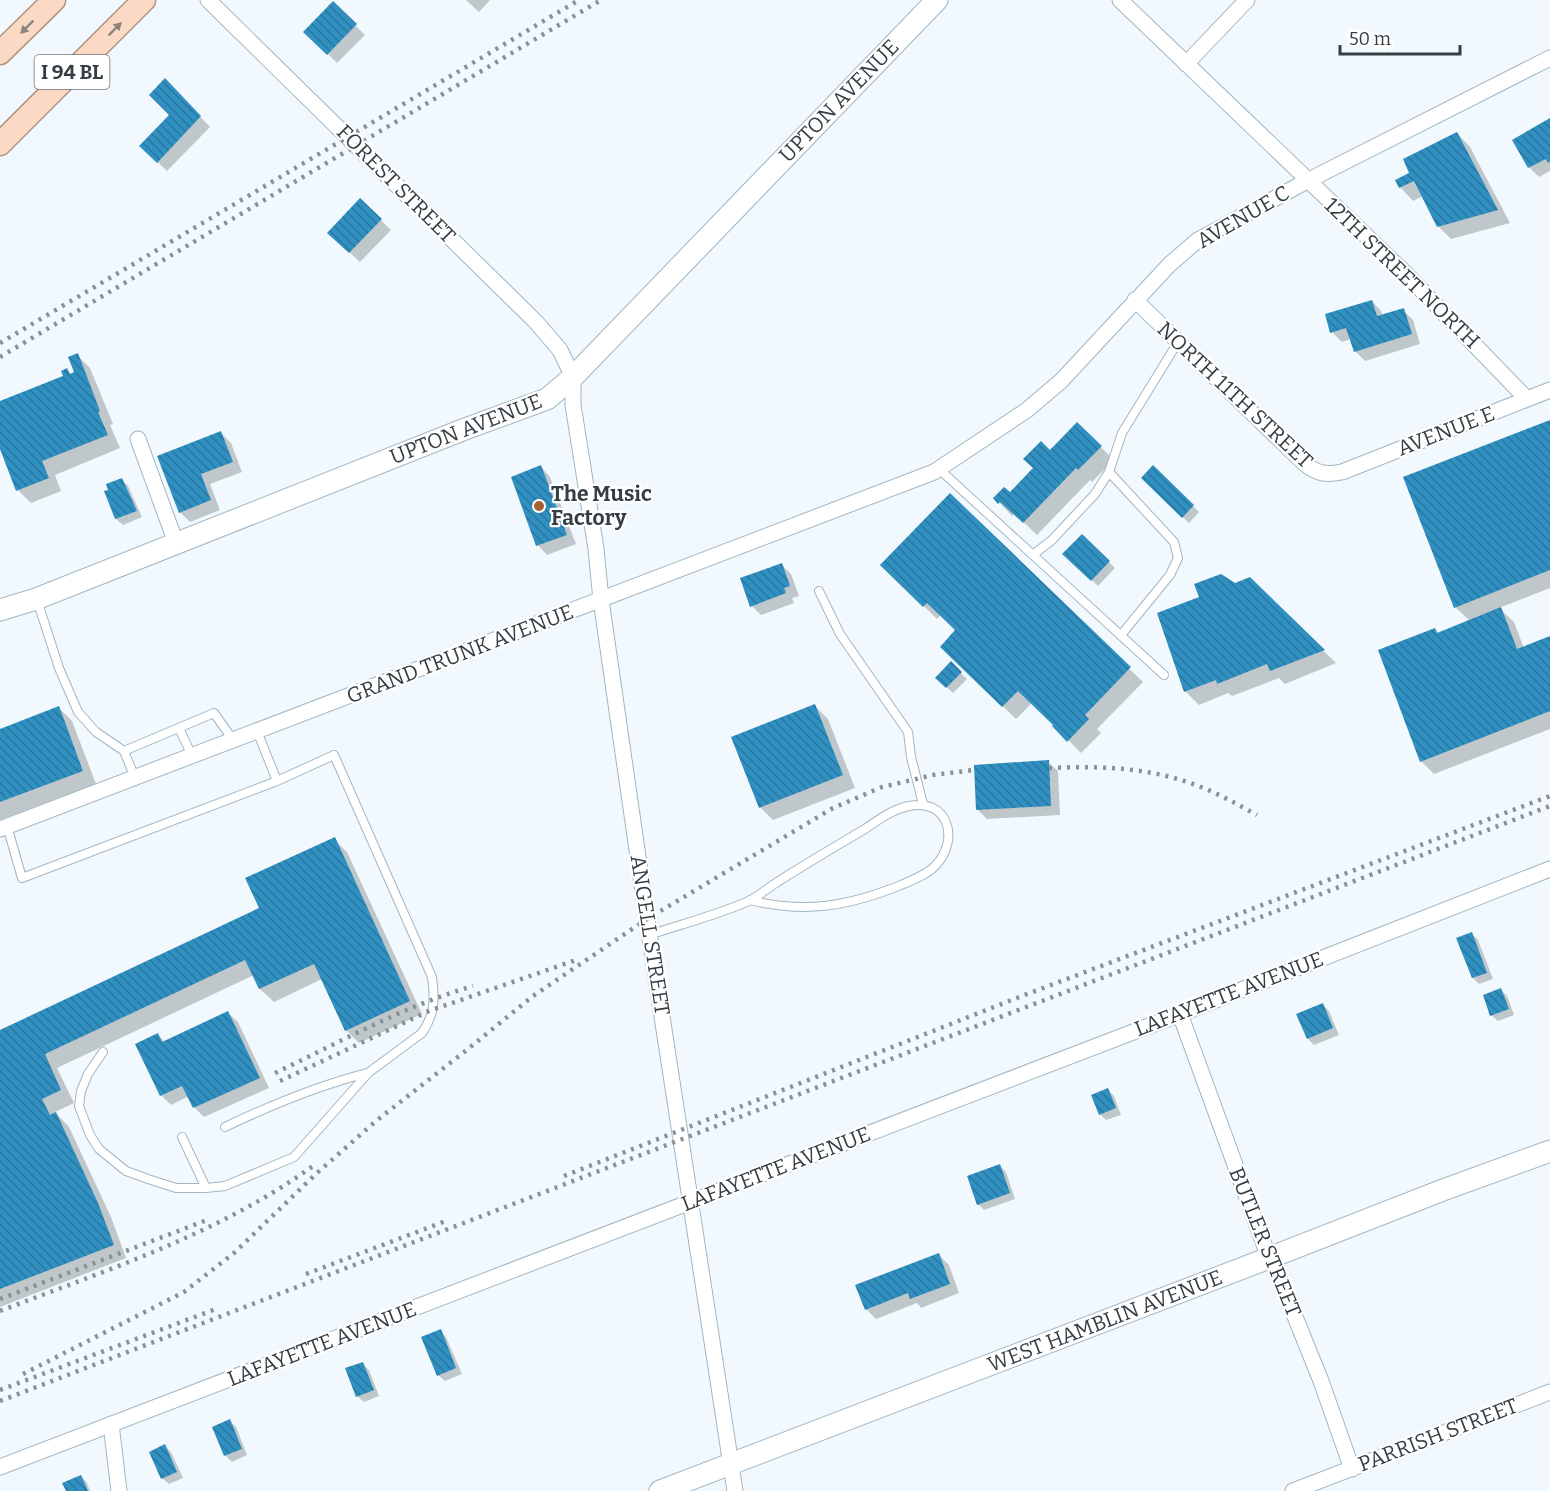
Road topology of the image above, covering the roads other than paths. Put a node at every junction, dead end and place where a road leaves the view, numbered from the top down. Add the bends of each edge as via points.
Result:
1 (54, 0) edge
2 (144, 0) edge
3 (208, 0) edge
4 (937, 0) edge
5 (1120, 0) edge
6 (1247, 0) edge
7 (0, 53) edge
8 (1550, 58) edge
9 (1186, 64) junction
10 (0, 144) edge
11 (1307, 181) junction
12 (1135, 300) junction
13 (1178, 342) junction
14 (573, 377) junction
15 (1550, 390) edge
16 (1527, 399) junction
17 (138, 439) dead end
18 (939, 468) junction
19 (1109, 472) junction
20 (1342, 472) joint
21 (920, 477) joint
22 (176, 543) junction
23 (1034, 554) junction
24 (819, 591) dead end
25 (36, 599) junction
26 (601, 600) junction
27 (0, 610) edge
28 (1121, 634) junction
29 (1164, 675) dead end
30 (178, 728) junction
31 (257, 731) junction
32 (233, 740) junction
33 (124, 751) junction
34 (192, 756) junction
35 (135, 778) junction
36 (277, 780) junction
37 (923, 804) junction
38 (3, 827) edge
39 (1550, 869) edge
40 (750, 900) junction
41 (650, 935) junction
42 (1180, 1014) junction
43 (103, 1052) dead end
44 (368, 1073) junction
45 (225, 1126) dead end
46 (182, 1137) dead end
47 (1550, 1151) edge
48 (206, 1188) junction
49 (691, 1202) junction
50 (1269, 1258) junction
51 (1550, 1392) edge
52 (111, 1424) junction
53 (731, 1464) junction
54 (0, 1467) edge
55 (1352, 1468) junction
56 (119, 1491) edge
57 (660, 1491) edge
58 (735, 1491) edge
59 (1293, 1491) edge

1 -> 7 main road, I 94 BL
10 -> 2 main road, I 94 BL
3 - 14 street, FOREST STREET via 536,322 560,350
4 - 14 street, UPTON AVENUE
5 - 9 street, 12TH STREET NORTH
6 - 9 street
8 - 11 street, AVENUE C
9 - 11 street, 12TH STREET NORTH
11 - 12 street, AVENUE C via 1198,240
11 - 16 street, 12TH STREET NORTH via 1404,272
12 - 13 street, NORTH 11TH STREET
12 - 18 street, AVENUE C via 1027,410
13 - 19 lane via 1122,433
13 - 20 street, NORTH 11TH STREET via 1305,464 1316,472
14 - 22 street, UPTON AVENUE via 547,399
14 - 26 street, ANGELL STREET via 573,405
15 - 16 street, AVENUE E
16 - 20 street, AVENUE E
17 - 22 street
18 - 21 street, AVENUE C
18 - 23 lane
19 - 23 lane via 1095,494
19 - 28 lane via 1174,542 1178,558 1170,575
21 - 26 street, GRAND TRUNK AVENUE
22 - 25 street, UPTON AVENUE
23 - 28 lane
24 - 37 lane via 840,634 908,732
25 - 27 street, UPTON AVENUE
25 - 33 lane via 78,712 96,732
26 - 31 street, GRAND TRUNK AVENUE
26 - 41 street, ANGELL STREET
28 - 29 lane
30 - 32 lane via 214,713
30 - 33 lane
30 - 34 lane
31 - 32 street, GRAND TRUNK AVENUE
31 - 36 lane
32 - 34 street, GRAND TRUNK AVENUE
33 - 35 lane
34 - 35 street, GRAND TRUNK AVENUE
35 - 38 street, GRAND TRUNK AVENUE
36 - 38 lane via 22,878
36 - 44 lane via 334,756 432,977 434,1010 422,1033
37 - 40 lane via 890,813
37 - 40 lane via 937,810 947,822 950,837 935,866 915,880 845,904 776,907
39 - 42 street, LAFAYETTE AVENUE
40 - 41 lane
41 - 49 street, ANGELL STREET
42 - 49 street, LAFAYETTE AVENUE
42 - 50 street, BUTLER STREET
43 - 48 lane via 88,1074 79,1106 99,1149 126,1171 176,1188
44 - 45 lane via 324,1084
44 - 48 lane via 294,1157 225,1186
46 - 48 lane
47 - 50 street, WEST HAMBLIN AVENUE
49 - 52 street, LAFAYETTE AVENUE
49 - 53 street, ANGELL STREET
50 - 53 street, WEST HAMBLIN AVENUE
50 - 55 street, BUTLER STREET via 1278,1272
51 - 55 street, PARRISH STREET
52 - 54 street, LAFAYETTE AVENUE
52 - 56 street
53 - 57 street, WEST HAMBLIN AVENUE
53 - 58 street, ANGELL STREET
55 - 59 street, PARRISH STREET

